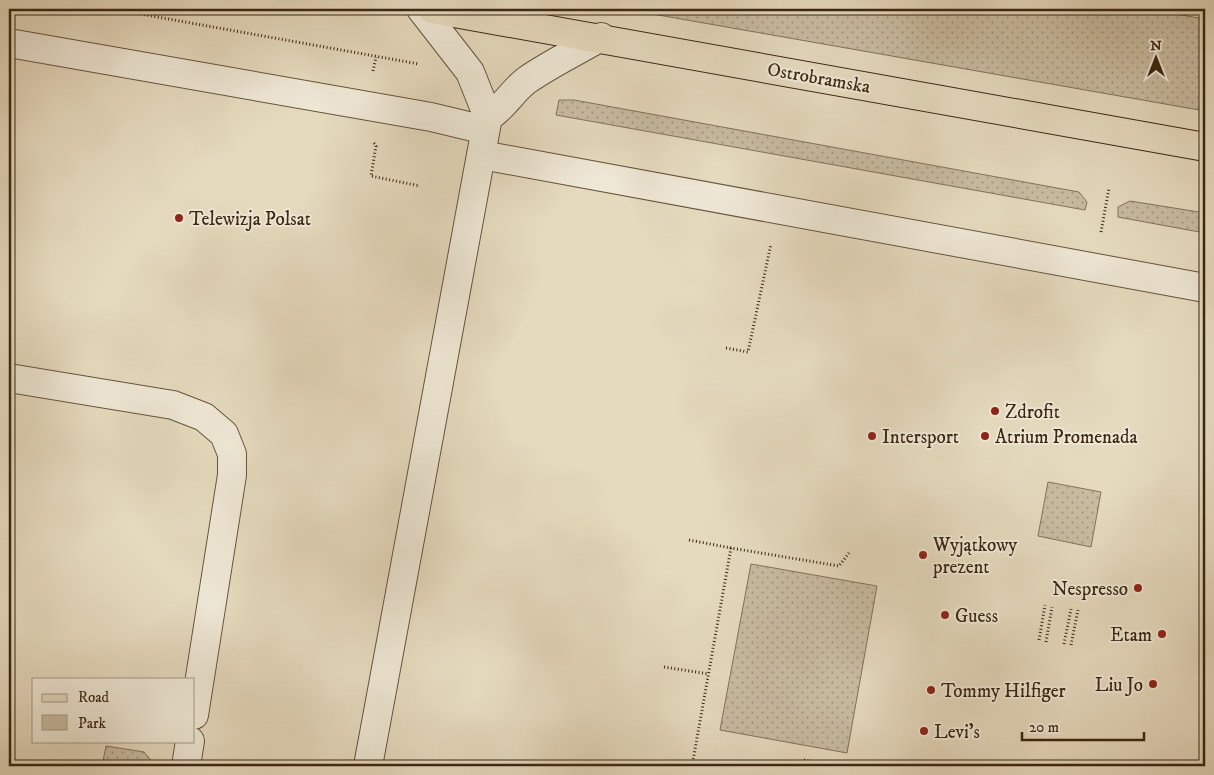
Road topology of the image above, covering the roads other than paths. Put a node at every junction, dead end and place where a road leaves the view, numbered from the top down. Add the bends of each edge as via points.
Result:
1 (421, 9) edge
2 (432, 9) edge
3 (601, 38) junction
4 (9, 43) edge
5 (485, 134) junction
6 (1205, 147) edge
7 (1205, 288) edge
8 (9, 378) edge
9 (195, 709) edge
10 (190, 742) edge
11 (186, 766) edge
12 (368, 766) edge

1 - 5 street via 470,72
2 - 3 main road, Ostrobramska
3 - 5 street via 527,80 500,109
3 - 6 main road, Ostrobramska
4 - 5 street via 431,117
5 - 7 street
5 - 12 street
8 - 9 street via 173,405 204,417 224,434 232,454 232,475
10 - 11 street

